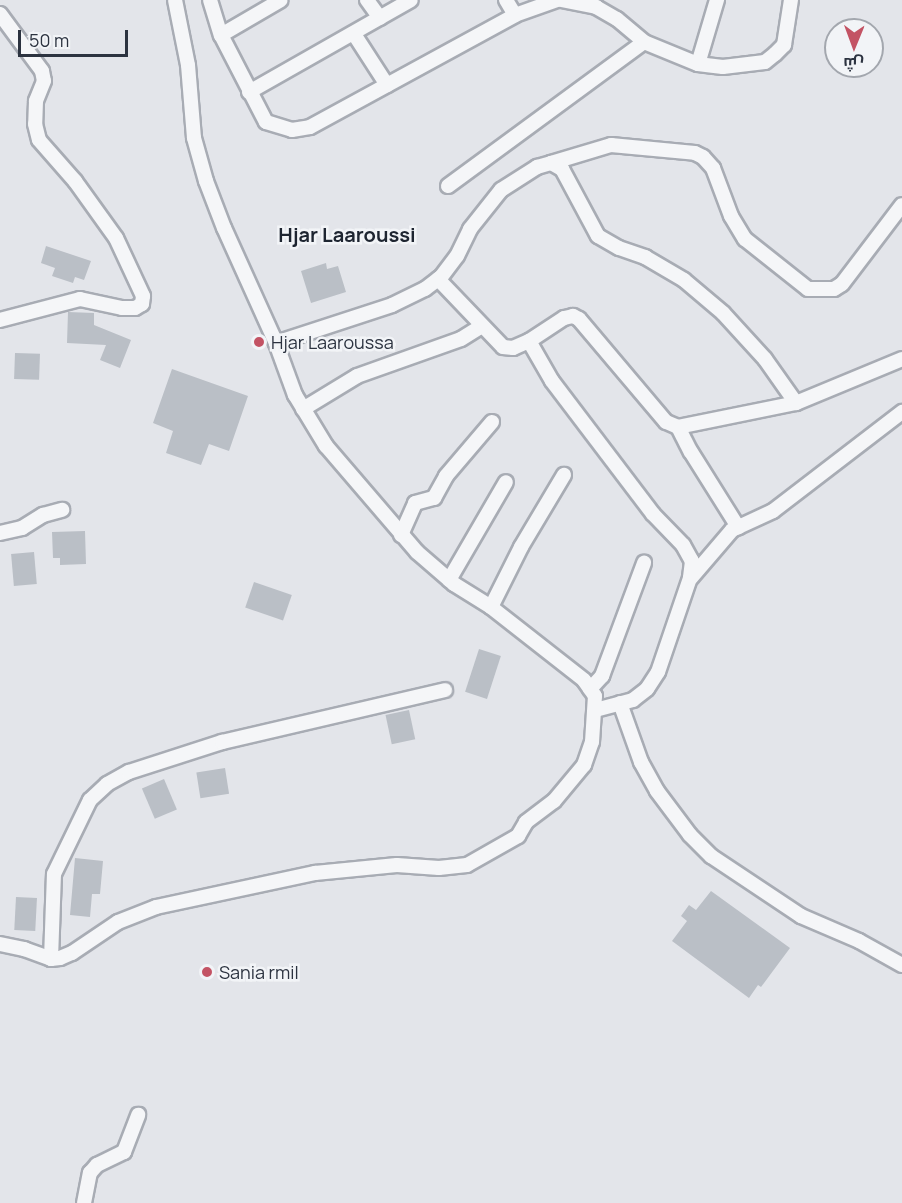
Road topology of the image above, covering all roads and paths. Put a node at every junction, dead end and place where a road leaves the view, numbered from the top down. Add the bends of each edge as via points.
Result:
1 (175, 0) edge
2 (210, 0) edge
3 (281, 0) edge
4 (367, 0) edge
5 (411, 0) edge
6 (506, 0) edge
7 (557, 0) edge
8 (561, 0) edge
9 (717, 0) edge
10 (791, 0) edge
11 (0, 15) edge
12 (515, 15) junction
13 (380, 18) junction
14 (354, 33) junction
15 (221, 35) junction
16 (645, 42) junction
17 (699, 64) junction
18 (387, 85) junction
19 (249, 92) junction
20 (550, 163) junction
21 (448, 186) dead end
22 (902, 205) edge
23 (438, 279) junction
24 (0, 320) edge
25 (482, 326) junction
26 (529, 341) junction
27 (276, 343) junction
28 (902, 359) edge
29 (796, 403) junction
30 (303, 409) junction
31 (902, 412) edge
32 (492, 422) dead end
33 (678, 427) junction
34 (564, 475) dead end
35 (506, 482) dead end
36 (62, 510) dead end
37 (738, 527) junction
38 (0, 533) edge
39 (401, 535) junction
40 (644, 563) dead end
41 (690, 578) junction
42 (449, 580) junction
43 (491, 607) junction
44 (590, 689) junction
45 (444, 690) dead end
46 (620, 703) junction
47 (595, 711) junction
48 (0, 944) edge
49 (51, 958) junction
50 (902, 965) edge
51 (138, 1115) dead end
52 (84, 1203) edge

1 - 27 street via 188,65 194,138 206,181
2 - 15 street
3 - 15 street
4 - 13 street
5 - 13 street
6 - 12 street
7 - 12 street
8 - 16 street via 596,7
9 - 17 street
10 - 17 street via 784,45 765,62 723,67
11 - 24 street via 42,71 44,81 36,101 39,140 116,238 143,296 142,304 135,308 80,299
12 - 18 street
13 - 14 street
14 - 18 street
14 - 19 street
15 - 19 street
16 - 17 street
16 - 21 street
18 - 19 street via 310,127 292,130 266,122
20 - 22 street via 611,145 689,152 704,157 713,168 731,216 745,239 808,289 842,284
20 - 23 street via 501,190
20 - 29 street via 562,169 598,236 645,257 703,295 765,359
23 - 25 street
23 - 27 street via 411,297
25 - 26 street via 506,348
25 - 30 street via 461,339 357,376
26 - 33 street via 564,318 579,319 666,422
26 - 41 street via 572,409 689,554
27 - 30 street
28 - 29 street
29 - 33 street
30 - 39 street via 326,447
31 - 37 street via 773,511
32 - 39 street via 446,476 434,498 415,503
33 - 37 street
34 - 43 street
35 - 42 street
36 - 38 street
37 - 41 street
39 - 42 street
40 - 44 street via 602,676
41 - 46 street via 658,672 633,700
42 - 43 street
43 - 44 street via 584,680
44 - 47 street via 595,696
45 - 49 street via 222,742 151,764 107,784 90,800 54,874
46 - 47 street
46 - 50 street via 657,791 711,856 801,916
47 - 49 street via 592,742 584,765 571,783 526,822 518,836 467,865 397,865 302,875 143,911 118,922 66,957
48 - 49 street
51 - 52 street via 124,1152 90,1173

